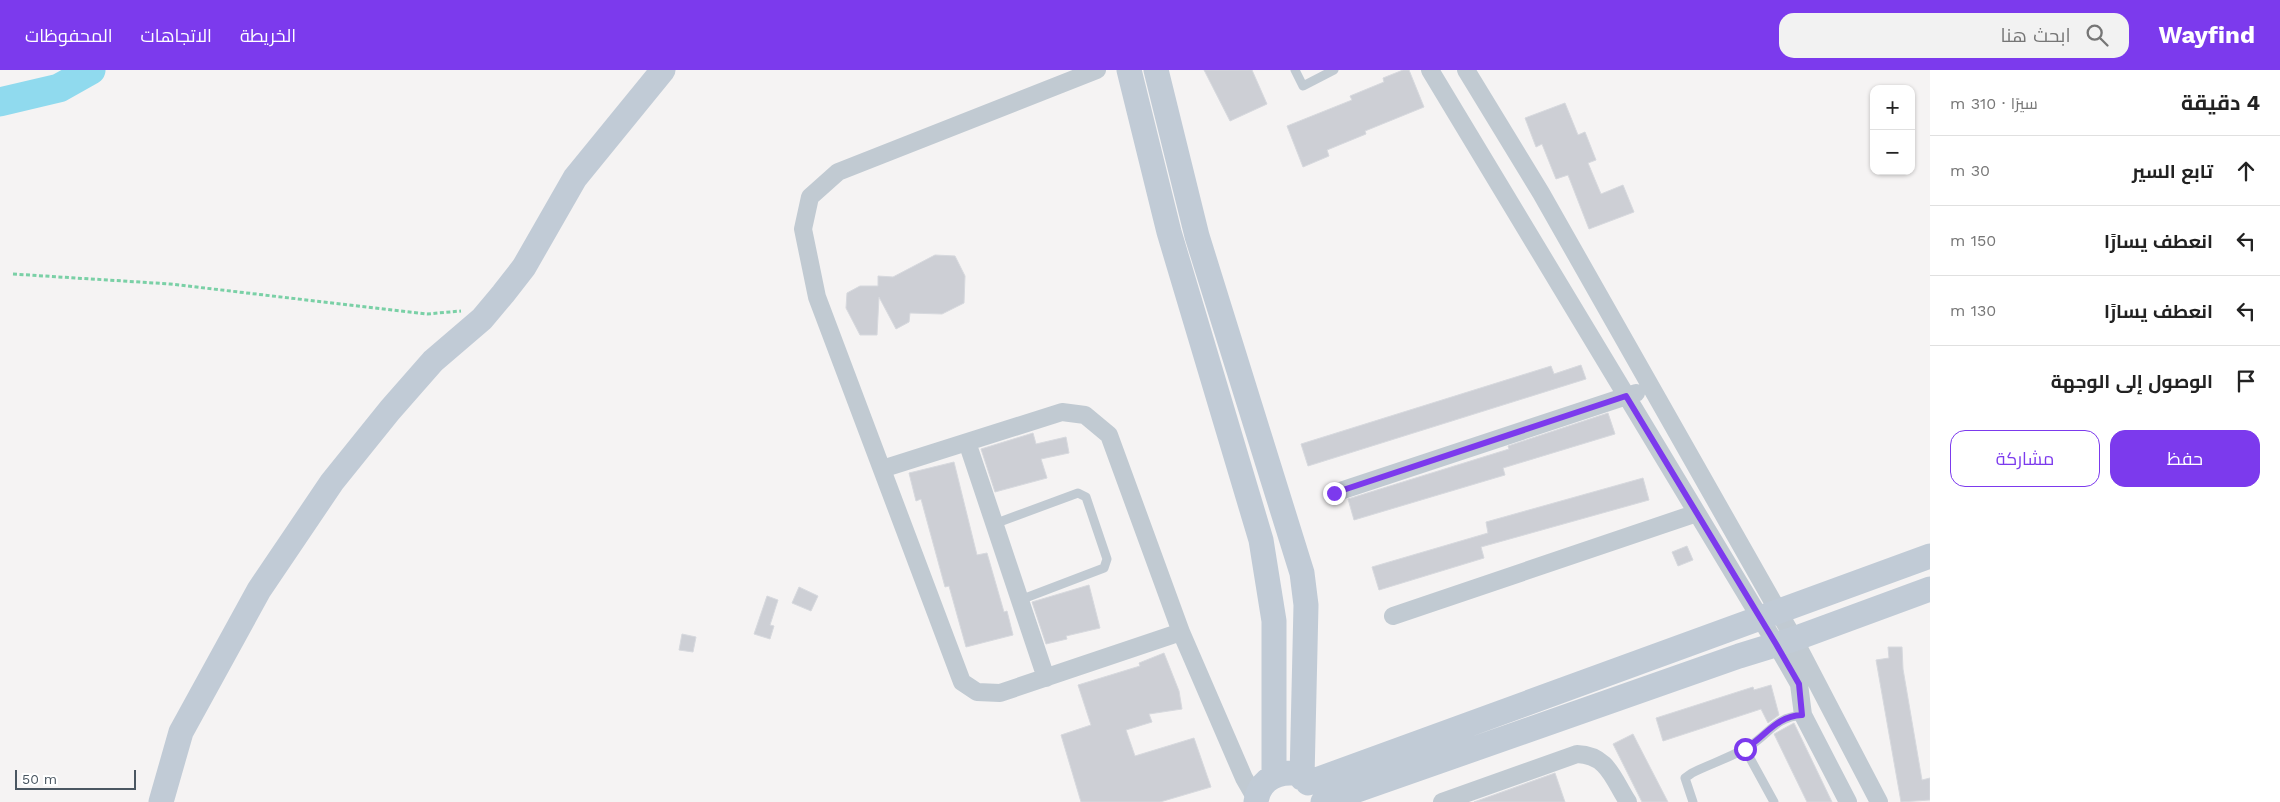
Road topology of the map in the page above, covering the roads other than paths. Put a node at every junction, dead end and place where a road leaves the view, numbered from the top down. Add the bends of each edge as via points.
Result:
1 (663, 70) edge
2 (1097, 70) edge
3 (1129, 70) edge
4 (1156, 70) edge
5 (1295, 70) edge
6 (1334, 70) edge
7 (1430, 70) edge
8 (1466, 70) edge
9 (1650, 388) junction
10 (1626, 396) junction
11 (967, 442) junction
12 (882, 469) junction
13 (1334, 493) dead end
14 (1697, 513) junction
15 (994, 524) junction
16 (1930, 556) edge
17 (1930, 589) edge
18 (1020, 600) junction
19 (1769, 615) junction
20 (1393, 616) dead end
21 (1181, 632) junction
22 (1785, 641) junction
23 (1046, 678) junction
24 (1819, 689) junction
25 (1801, 695) junction
26 (1802, 715) junction
27 (1745, 749) junction
28 (1274, 776) junction
29 (1312, 791) edge
30 (1256, 801) edge
31 (161, 802) edge
32 (1442, 802) edge
33 (1628, 802) edge
34 (1693, 802) edge
35 (1774, 802) edge
36 (1848, 802) edge
37 (1879, 802) edge

1 - 31 street via 575,178 524,267 503,294 482,319 433,361 332,482 259,590 190,715
2 - 12 street via 838,172 810,197 803,229 817,297
3 - 28 street via 1169,232 1261,540 1274,622
4 - 29 street via 1197,236 1302,573 1306,604
5 - 6 lane via 1303,86
7 - 10 street
8 - 9 street via 1541,193
9 - 10 street
9 - 19 street
10 - 13 street
10 - 14 street
11 - 12 street
11 - 15 street
11 - 21 street via 1062,412 1085,415 1109,435
12 - 23 street via 962,682 977,692 1000,693
14 - 19 street
14 - 20 street
15 - 18 street
15 - 18 lane via 1078,493 1086,497 1107,559 1104,568
16 - 19 street
17 - 22 street
18 - 23 street
19 - 22 street
19 - 29 street
21 - 23 street
21 - 30 street
22 - 24 street
22 - 25 street
22 - 29 street
24 - 25 street
24 - 37 street
25 - 26 street
26 - 27 lane via 1778,722
26 - 36 street
27 - 34 lane via 1685,778
27 - 35 lane
28 - 29 street via 1289,773
28 - 30 street via 1262,785
32 - 33 street via 1578,754 1590,754 1602,760

